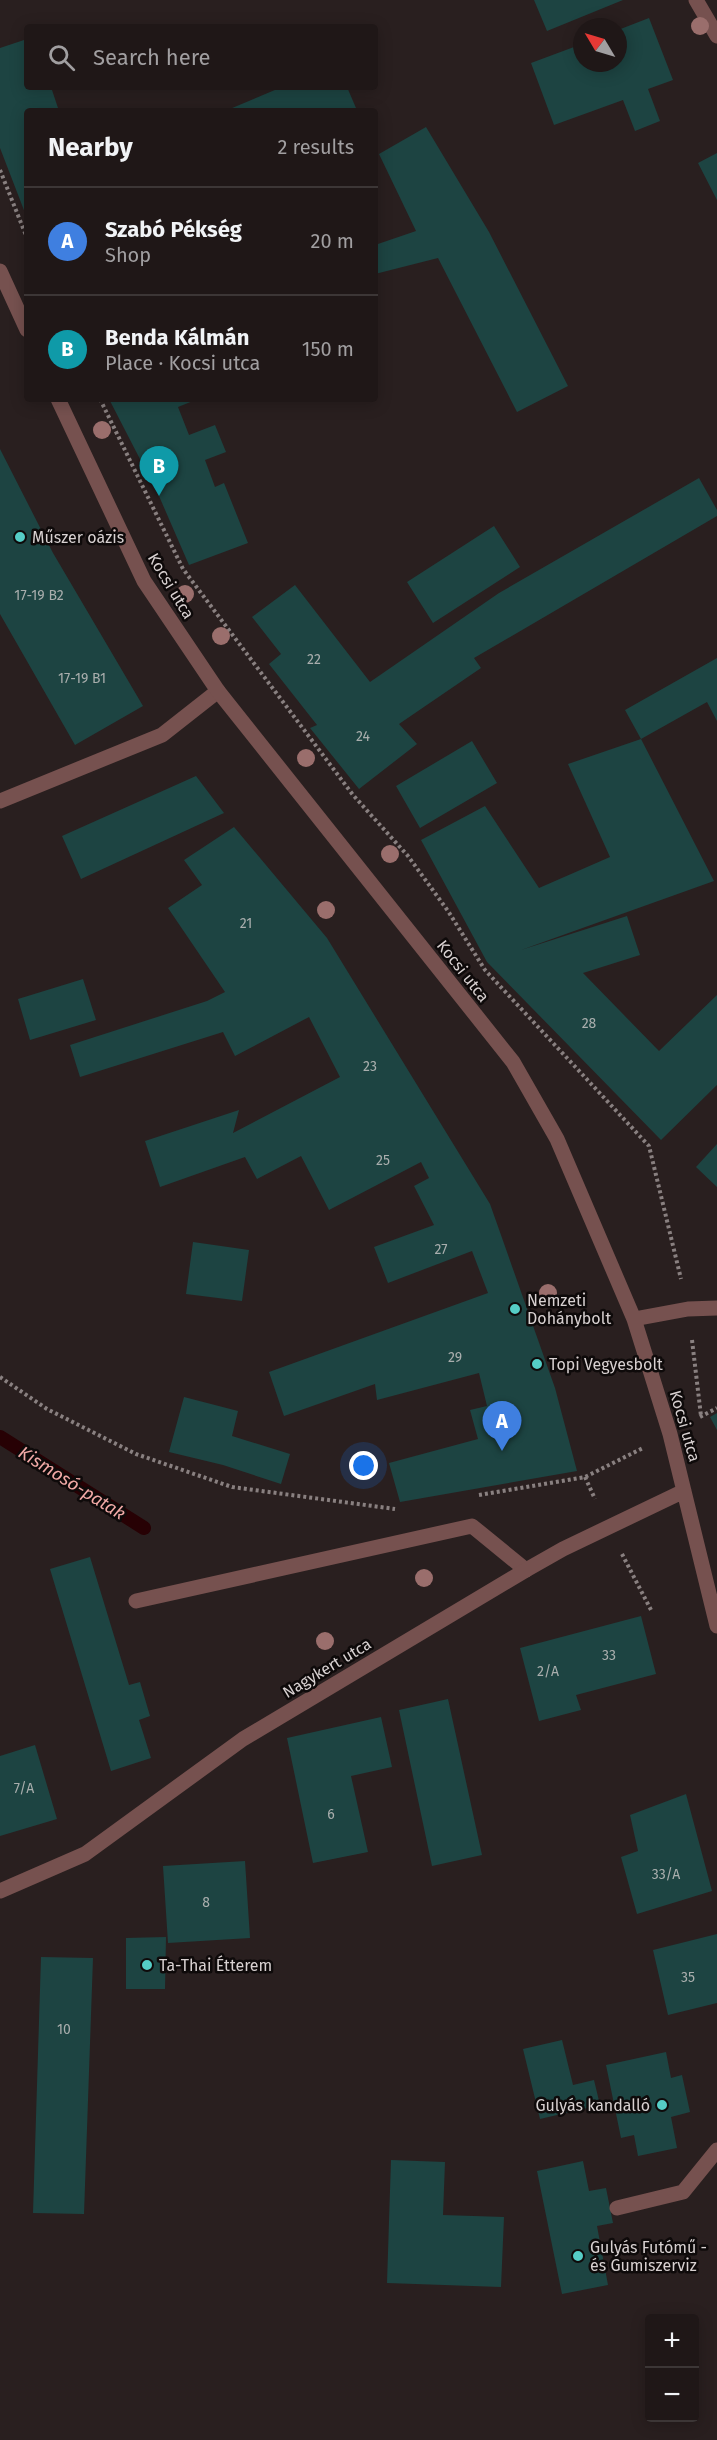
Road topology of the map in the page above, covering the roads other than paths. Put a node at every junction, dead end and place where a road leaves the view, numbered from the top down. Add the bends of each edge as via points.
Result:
1 (696, 0) edge
2 (717, 36) edge
3 (0, 271) edge
4 (24, 323) edge
5 (59, 402) edge
6 (218, 691) junction
7 (0, 801) edge
8 (717, 1308) edge
9 (634, 1319) junction
10 (684, 1491) junction
11 (526, 1570) junction
12 (136, 1601) dead end
13 (717, 1626) edge
14 (0, 1891) edge
15 (717, 2150) edge
16 (617, 2208) dead end

1 - 2 street
3 - 4 street
5 - 6 street, Kocsi utca via 144,581
6 - 7 street via 162,735
6 - 9 street, Kocsi utca via 513,1062 557,1139
8 - 9 street
9 - 10 street, Kocsi utca
10 - 11 street, Nagykert utca
10 - 13 street, Kocsi utca
11 - 12 street via 472,1526
11 - 14 street, Nagykert utca via 243,1739 86,1854
15 - 16 street via 683,2192

